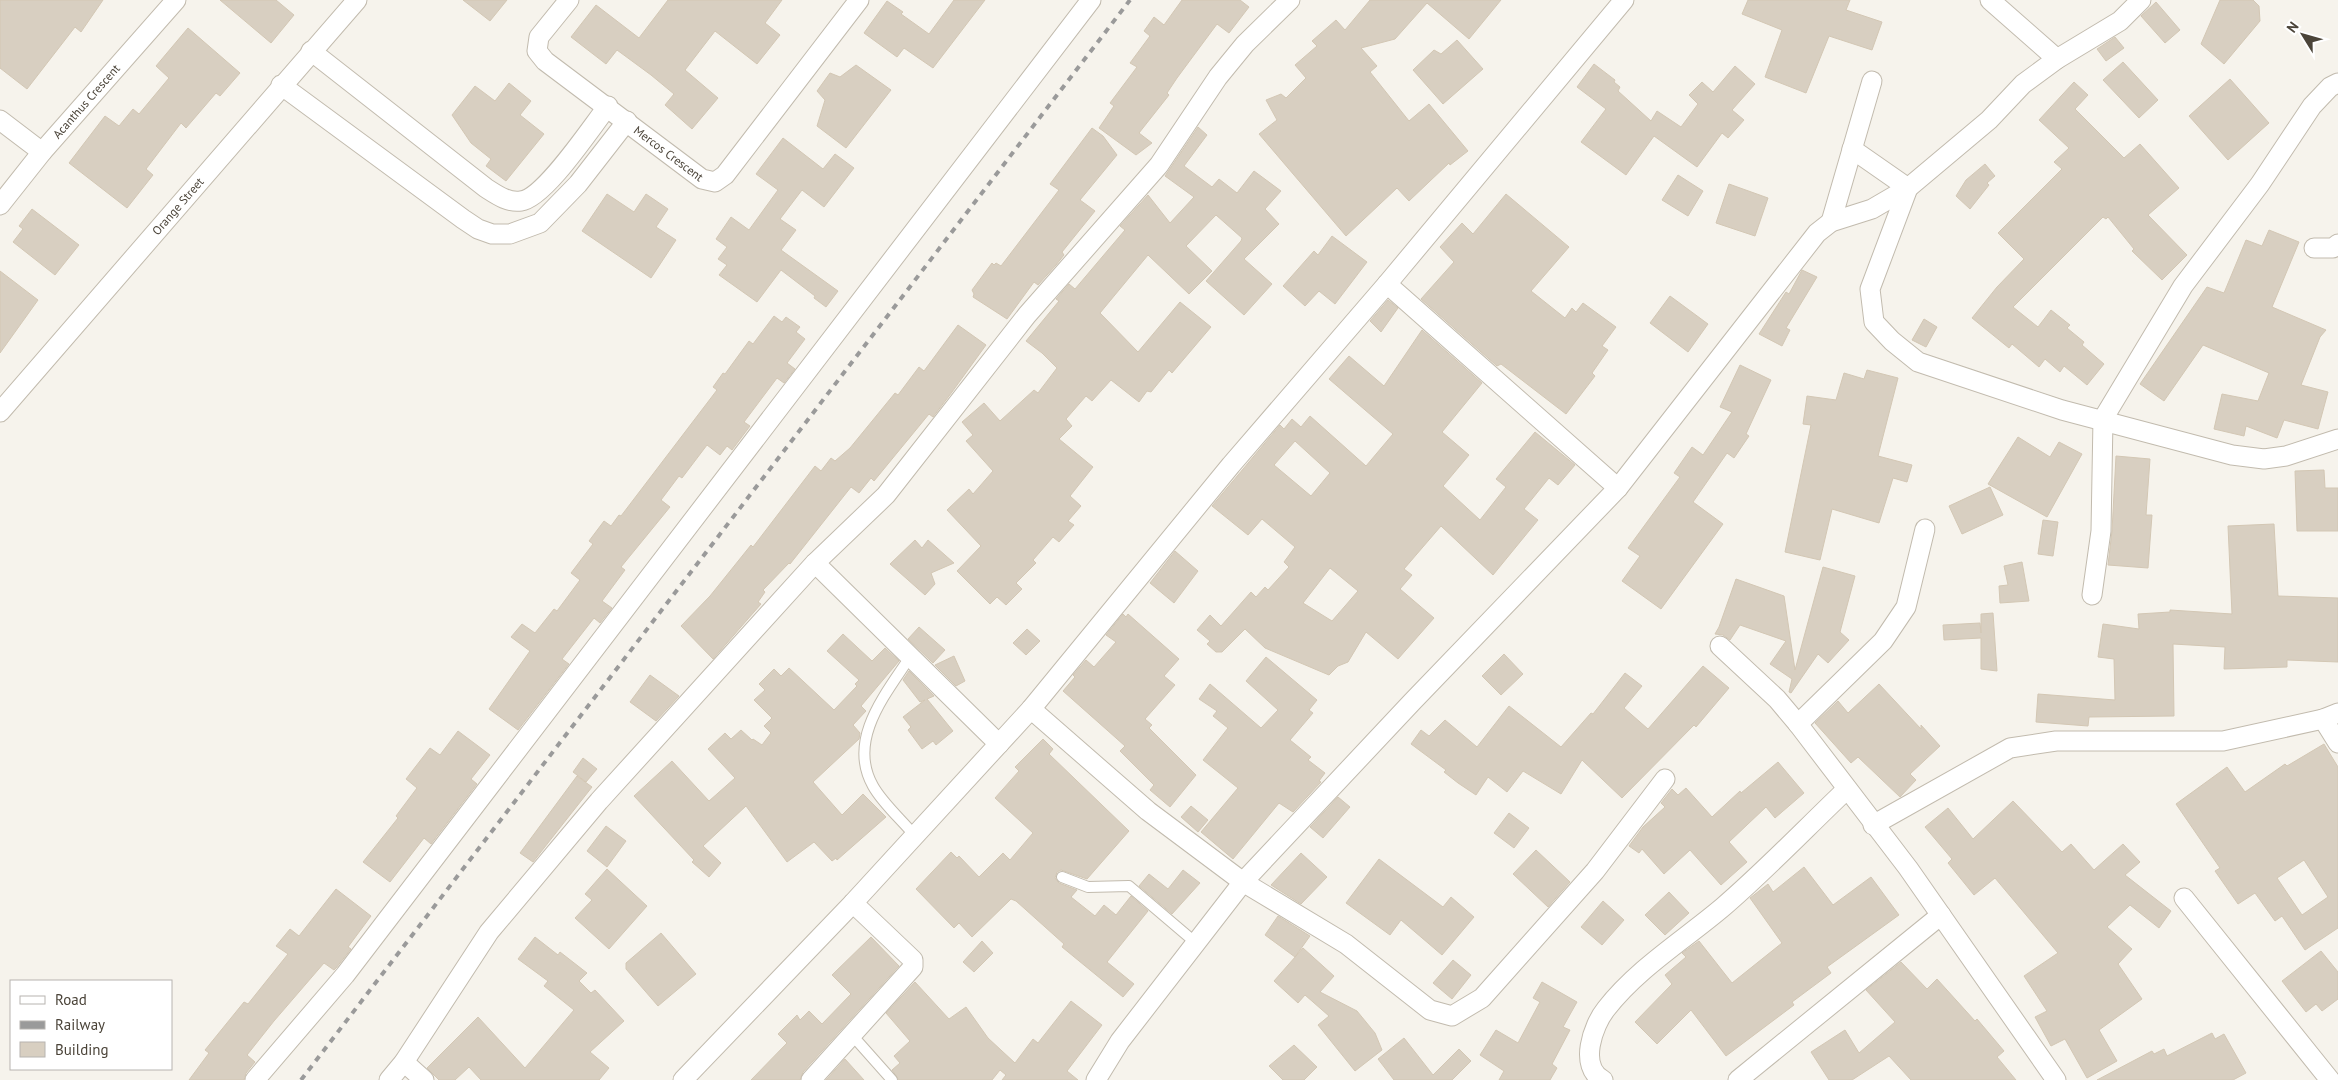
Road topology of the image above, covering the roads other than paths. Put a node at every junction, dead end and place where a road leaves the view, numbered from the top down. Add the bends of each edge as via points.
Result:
1 (176, 0) edge
2 (357, 0) edge
3 (569, 0) edge
4 (859, 0) edge
5 (1091, 0) edge
6 (1290, 0) edge
7 (1624, 0) edge
8 (1990, 0) edge
9 (2141, 0) edge
10 (310, 51) junction
11 (2057, 59) junction
12 (1872, 81) dead end
13 (2338, 83) edge
14 (281, 85) junction
15 (608, 106) junction
16 (0, 120) edge
17 (627, 121) junction
18 (1852, 148) junction
19 (42, 152) junction
20 (1908, 188) junction
21 (0, 205) edge
22 (1831, 222) junction
23 (2338, 244) edge
24 (2314, 248) dead end
25 (1387, 284) junction
26 (0, 412) edge
27 (2103, 419) junction
28 (2338, 439) edge
29 (1618, 488) junction
30 (1925, 529) dead end
31 (815, 563) junction
32 (2092, 595) dead end
33 (1720, 646) dead end
34 (910, 658) junction
35 (1031, 709) junction
36 (2331, 716) edge
37 (1798, 724) junction
38 (2338, 743) edge
39 (999, 744) junction
40 (1665, 778) dead end
41 (1847, 789) junction
42 (1873, 825) junction
43 (915, 836) junction
44 (1062, 877) dead end
45 (1243, 882) junction
46 (2184, 898) dead end
47 (854, 903) junction
48 (1941, 915) junction
49 (1196, 942) junction
50 (852, 1035) junction
51 (404, 1062) junction
52 (255, 1080) edge
53 (389, 1080) edge
54 (424, 1080) edge
55 (683, 1080) edge
56 (812, 1080) edge
57 (892, 1080) edge
58 (1096, 1080) edge
59 (1603, 1080) edge
60 (1738, 1080) edge
61 (2056, 1080) edge
62 (2330, 1080) edge

1 - 19 street, Acanthus Crescent
2 - 10 street, Orange Street
3 - 15 street, Mercos Crescent via 539,36 537,51 545,61
4 - 17 street, Mercos Crescent via 725,175 715,182 702,179
5 - 52 street via 345,975
6 - 31 street via 1245,44 1218,77 1159,165 1027,315 886,495
7 - 25 street
8 - 11 street
9 - 11 street via 2120,20
10 - 14 street, Orange Street
10 - 15 street via 486,188 515,202 530,198 555,175
11 - 20 street via 2023,84 1989,120
12 - 18 street
13 - 27 street via 2312,106 2260,184 2183,286
14 - 17 street via 463,219 492,234 510,234 540,223 578,184
14 - 26 street, Orange Street
15 - 17 street, Mercos Crescent
16 - 19 street
18 - 20 street
18 - 22 street
19 - 21 street, Acanthus Crescent
20 - 22 street via 1872,209
20 - 27 street via 1870,289 1874,322 1892,342 1918,362 2062,410
22 - 29 street via 1817,233
23 - 24 street via 2333,248
25 - 29 street
25 - 35 street via 1232,465
27 - 28 street via 2232,455 2264,459 2286,456
27 - 32 street via 2101,531
29 - 45 street
30 - 37 street via 1906,607 1883,641
31 - 34 street
31 - 51 street via 598,801 489,932
33 - 37 street via 1777,699
34 - 39 street
34 - 43 lane via 872,714 863,754 873,786
35 - 39 street
35 - 45 street via 1148,811
36 - 38 street
36 - 42 street via 2223,741 2056,741 2010,748
37 - 41 street
39 - 43 street
40 - 45 street via 1583,885 1482,998 1452,1016 1430,1010 1346,944
41 - 42 street
41 - 59 street via 1724,906 1650,965 1606,1010 1591,1038 1591,1064 1598,1078
42 - 48 street
43 - 47 street
44 - 49 lane via 1088,887 1129,886
45 - 49 street
46 - 62 street
47 - 50 street via 913,960 913,967
47 - 55 street
48 - 60 street
48 - 61 street
49 - 58 street via 1120,1040
50 - 56 street
50 - 57 lane
51 - 53 street
51 - 54 street

